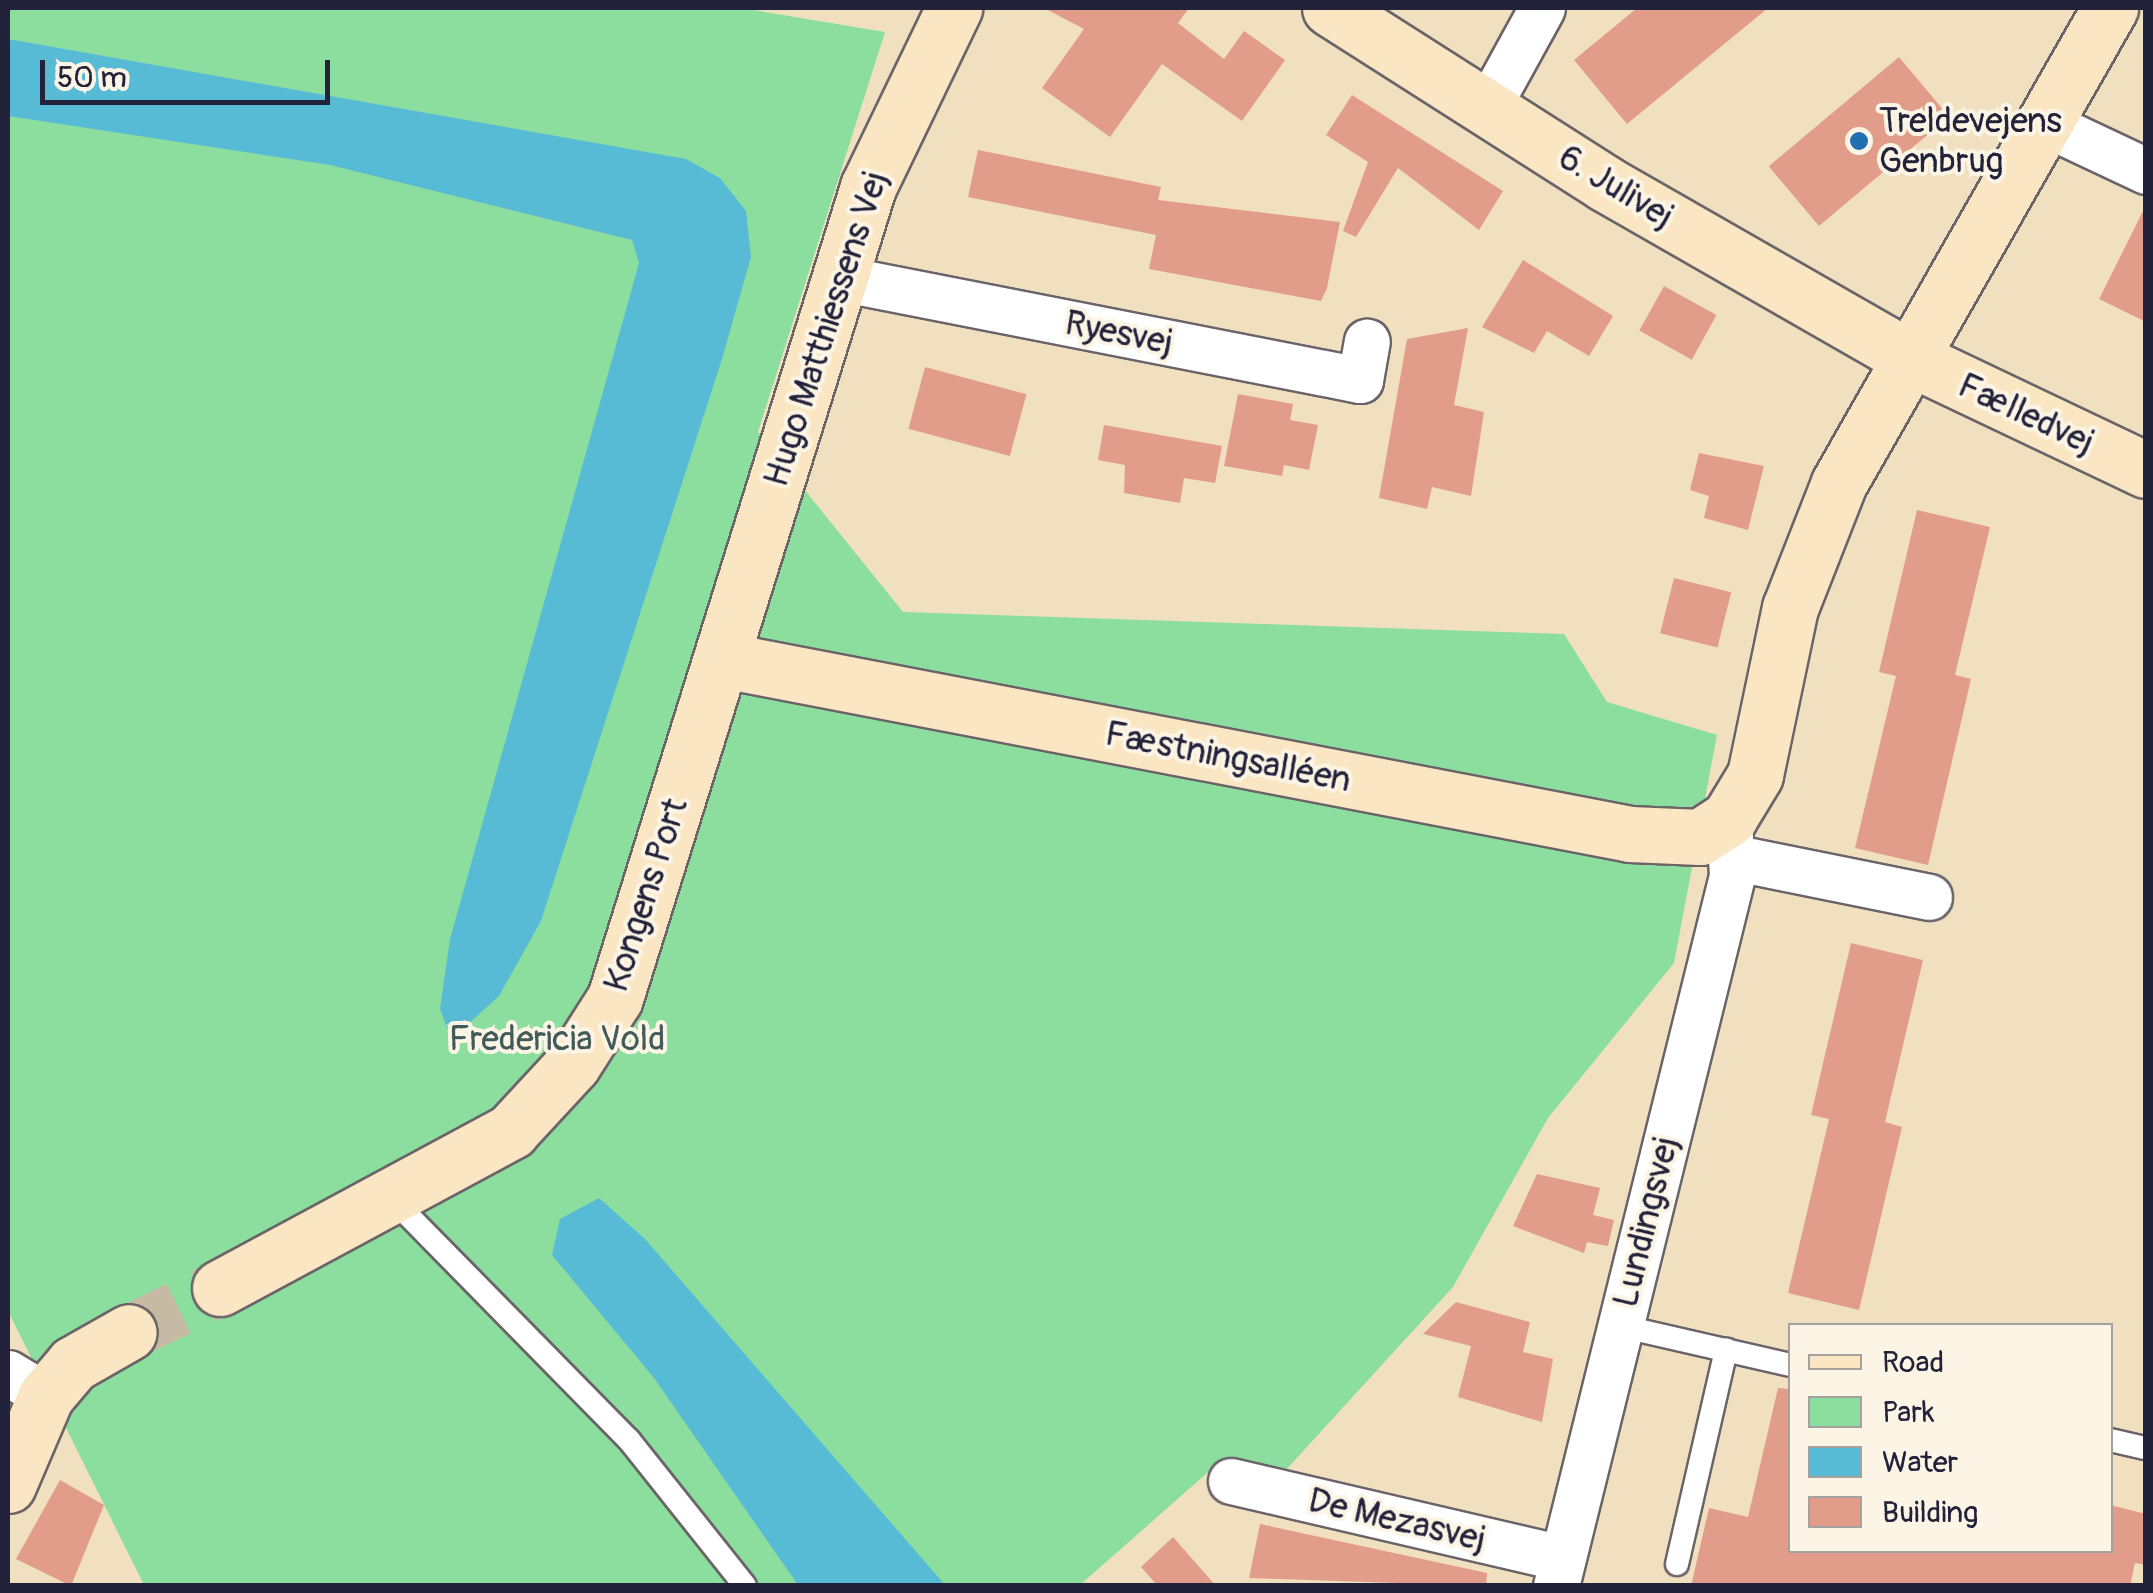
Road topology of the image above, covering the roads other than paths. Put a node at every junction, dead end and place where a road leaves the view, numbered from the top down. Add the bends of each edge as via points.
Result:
1 (954, 8) edge
2 (1330, 8) edge
3 (1542, 8) edge
4 (2110, 8) edge
5 (1487, 108) junction
6 (2044, 123) junction
7 (2146, 171) edge
8 (839, 278) junction
9 (1367, 342) dead end
10 (1908, 357) junction
11 (2146, 470) edge
12 (722, 660) junction
13 (1730, 837) junction
14 (1929, 898) dead end
15 (394, 1201) junction
16 (220, 1288) tunnel mouth
17 (1620, 1326) junction
18 (129, 1332) tunnel mouth
19 (1726, 1350) junction
20 (1788, 1365) edge
21 (27, 1385) edge
22 (2113, 1441) edge
23 (2146, 1448) edge
24 (1231, 1481) dead end
25 (8, 1486) edge
26 (1677, 1564) dead end
27 (1559, 1572) edge
28 (745, 1586) edge

1 - 8 street, Hugo Matthiessens Vej via 903,105
2 - 5 street, 6. Julivej
3 - 5 street
4 - 6 street, Lundingsvej
5 - 10 street, 6. Julivej
6 - 7 street
6 - 10 street, Lundingsvej
8 - 9 street, Ryesvej via 1360,380
8 - 12 street, Hugo Matthiessens Vej
10 - 11 street, Fælledvej
10 - 13 street, Lundingsvej via 1839,483 1790,608 1755,775
12 - 13 street, Fæstningsalléen via 1630,834
12 - 15 street, Kongens Port via 615,998 573,1064 511,1131
13 - 14 street
13 - 17 street, Lundingsvej
15 - 16 street, Kongens Port
15 - 28 lane via 629,1440
17 - 19 lane
17 - 27 street, Lundingsvej
18 - 21 street
19 - 20 lane
19 - 26 lane
21 - 25 street
22 - 23 lane
24 - 27 street, De Mezasvej

